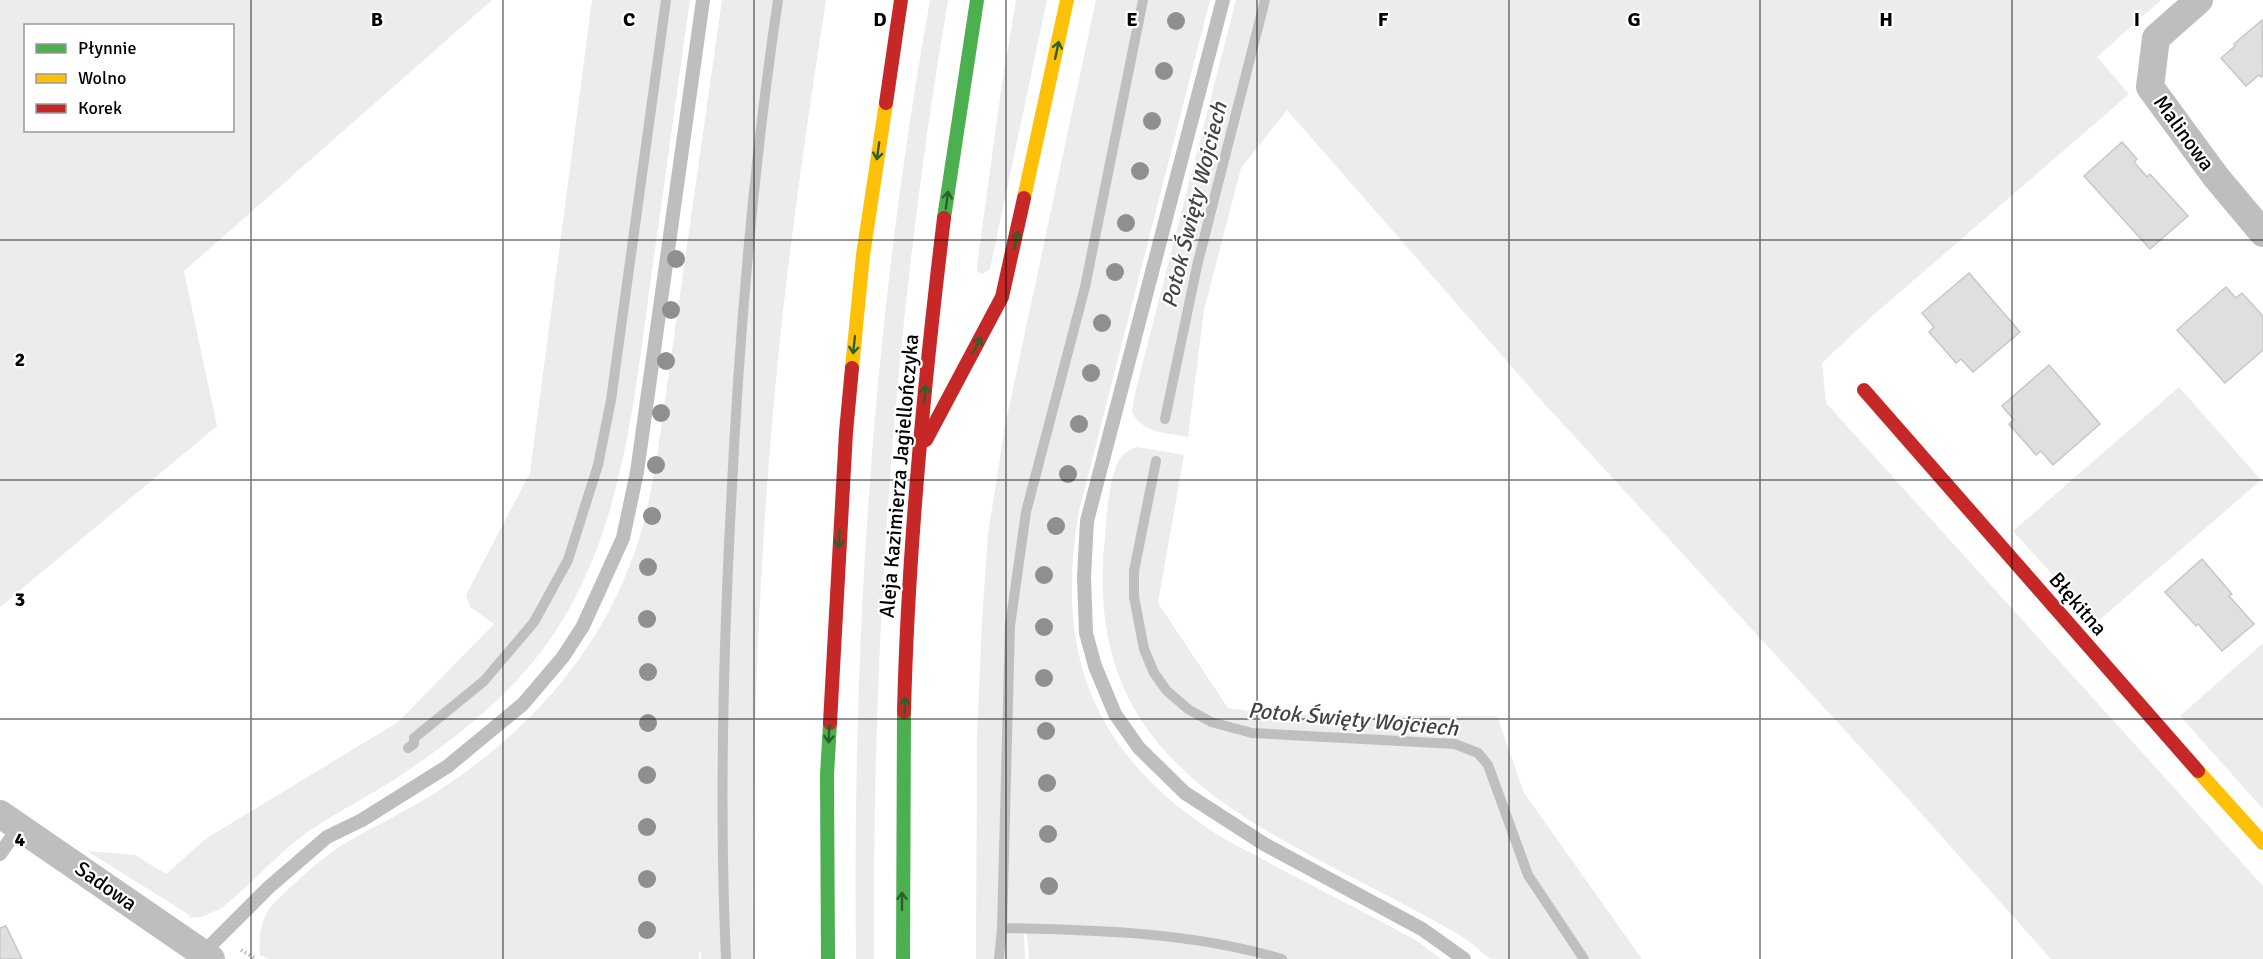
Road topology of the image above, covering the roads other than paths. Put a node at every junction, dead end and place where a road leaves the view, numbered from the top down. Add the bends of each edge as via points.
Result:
1 (703, 0) edge
2 (889, 0) edge
3 (901, 0) edge
4 (977, 0) edge
5 (1067, 0) edge
6 (1223, 0) edge
7 (2199, 0) edge
8 (886, 93) junction
9 (2263, 233) edge
10 (1864, 390) dead end
11 (919, 452) junction
12 (10, 820) edge
13 (2263, 843) edge
14 (0, 854) edge
15 (203, 957) edge
16 (828, 959) edge
17 (903, 959) edge
18 (1464, 959) edge

1 - 15 lane via 638,472 623,538 583,626 523,704 448,766 362,820 327,837 268,888
2 - 8 main road
3 - 8 main road
11 -> 4 main road, Aleja Kazimierza Jagiellończyka via 944,219
11 -> 5 main road via 1002,297
6 - 18 lane via 1087,521 1086,633 1115,714 1139,748 1185,794 1264,844 1422,929
7 - 9 street, Malinowa via 2156,38 2150,87
8 -> 16 main road via 863,255 846,432 828,753
10 - 13 main road, Błękitna
17 -> 11 main road, Aleja Kazimierza Jagiellończyka via 904,733 909,577
12 - 14 lane
12 - 15 street, Sadowa

